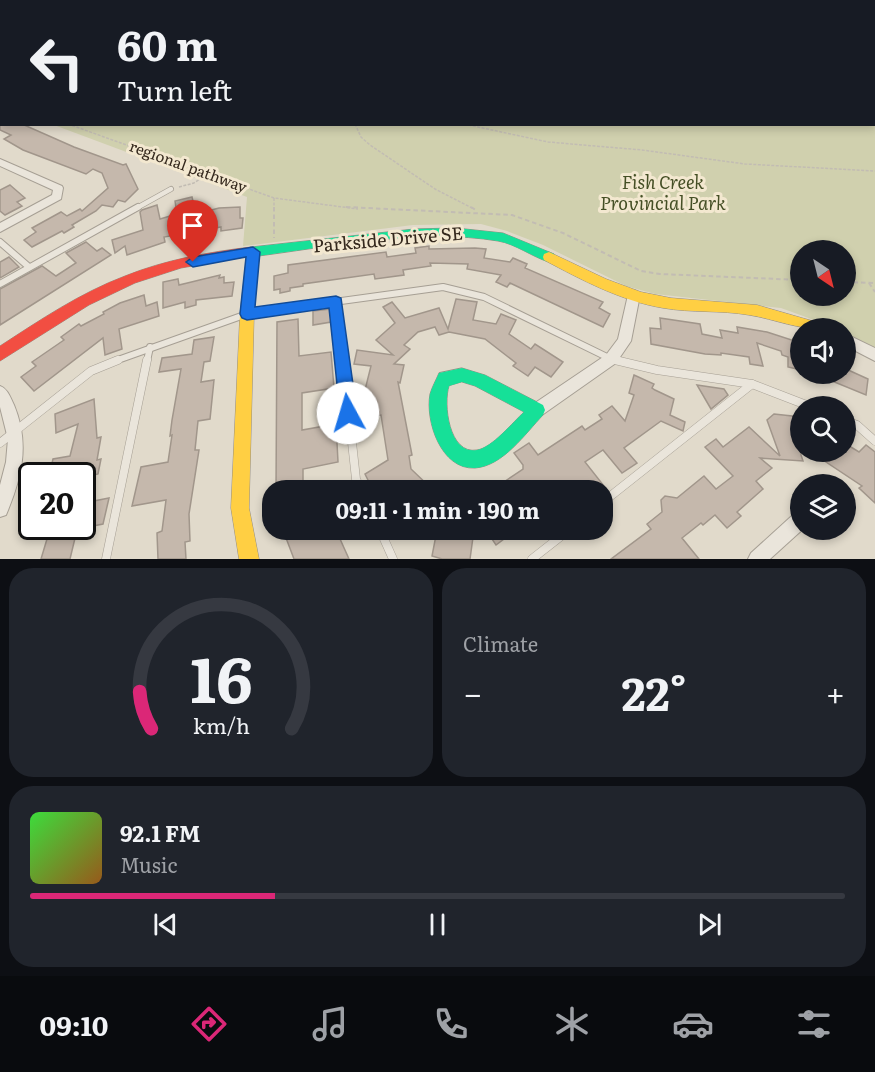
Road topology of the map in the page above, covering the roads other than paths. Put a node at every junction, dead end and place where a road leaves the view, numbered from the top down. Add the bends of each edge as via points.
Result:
1 (0, 162) edge
2 (171, 189) road end
3 (0, 228) edge
4 (0, 242) edge
5 (253, 252) junction
6 (29, 267) junction
7 (0, 284) edge
8 (634, 295) junction
9 (336, 302) junction
10 (247, 314) junction
11 (790, 320) edge
12 (856, 345) edge
13 (150, 347) junction
14 (0, 354) edge
15 (875, 355) edge
16 (611, 359) junction
17 (752, 384) junction
18 (0, 393) edge
19 (790, 399) edge
20 (537, 410) junction
21 (856, 425) edge
22 (16, 431) junction
23 (875, 441) edge
24 (0, 443) edge
25 (356, 480) edge
26 (613, 494) edge
27 (0, 509) edge
28 (790, 529) edge
29 (384, 540) edge
30 (556, 540) edge
31 (106, 559) edge
32 (249, 559) edge
33 (393, 559) edge
34 (532, 559) edge
35 (758, 559) edge

1 - 3 street via 58,188 57,197
2 - 6 lane
4 - 6 lane
5 - 8 street, Parkside Drive SE via 465,231 520,243
5 - 10 street
5 - 14 street, Parkside Drive SE via 172,265 129,279 90,297
6 - 7 lane
8 - 11 street, Parkside Drive SE
8 - 16 street via 624,341
9 - 10 lane
9 - 16 lane via 443,287 484,297
9 - 25 lane
10 - 13 lane
10 - 32 street via 240,508
12 - 15 street
13 - 22 lane via 91,371
13 - 31 lane
16 - 17 lane
16 - 20 street
17 - 19 lane
17 - 26 lane
18 - 22 street
20 - 20 street via 462,375 445,378 439,390 438,408 448,444 459,456 467,458 491,452
21 - 23 lane
22 - 24 lane
22 - 27 street via 17,457
28 - 35 street
29 - 33 lane
30 - 34 lane

